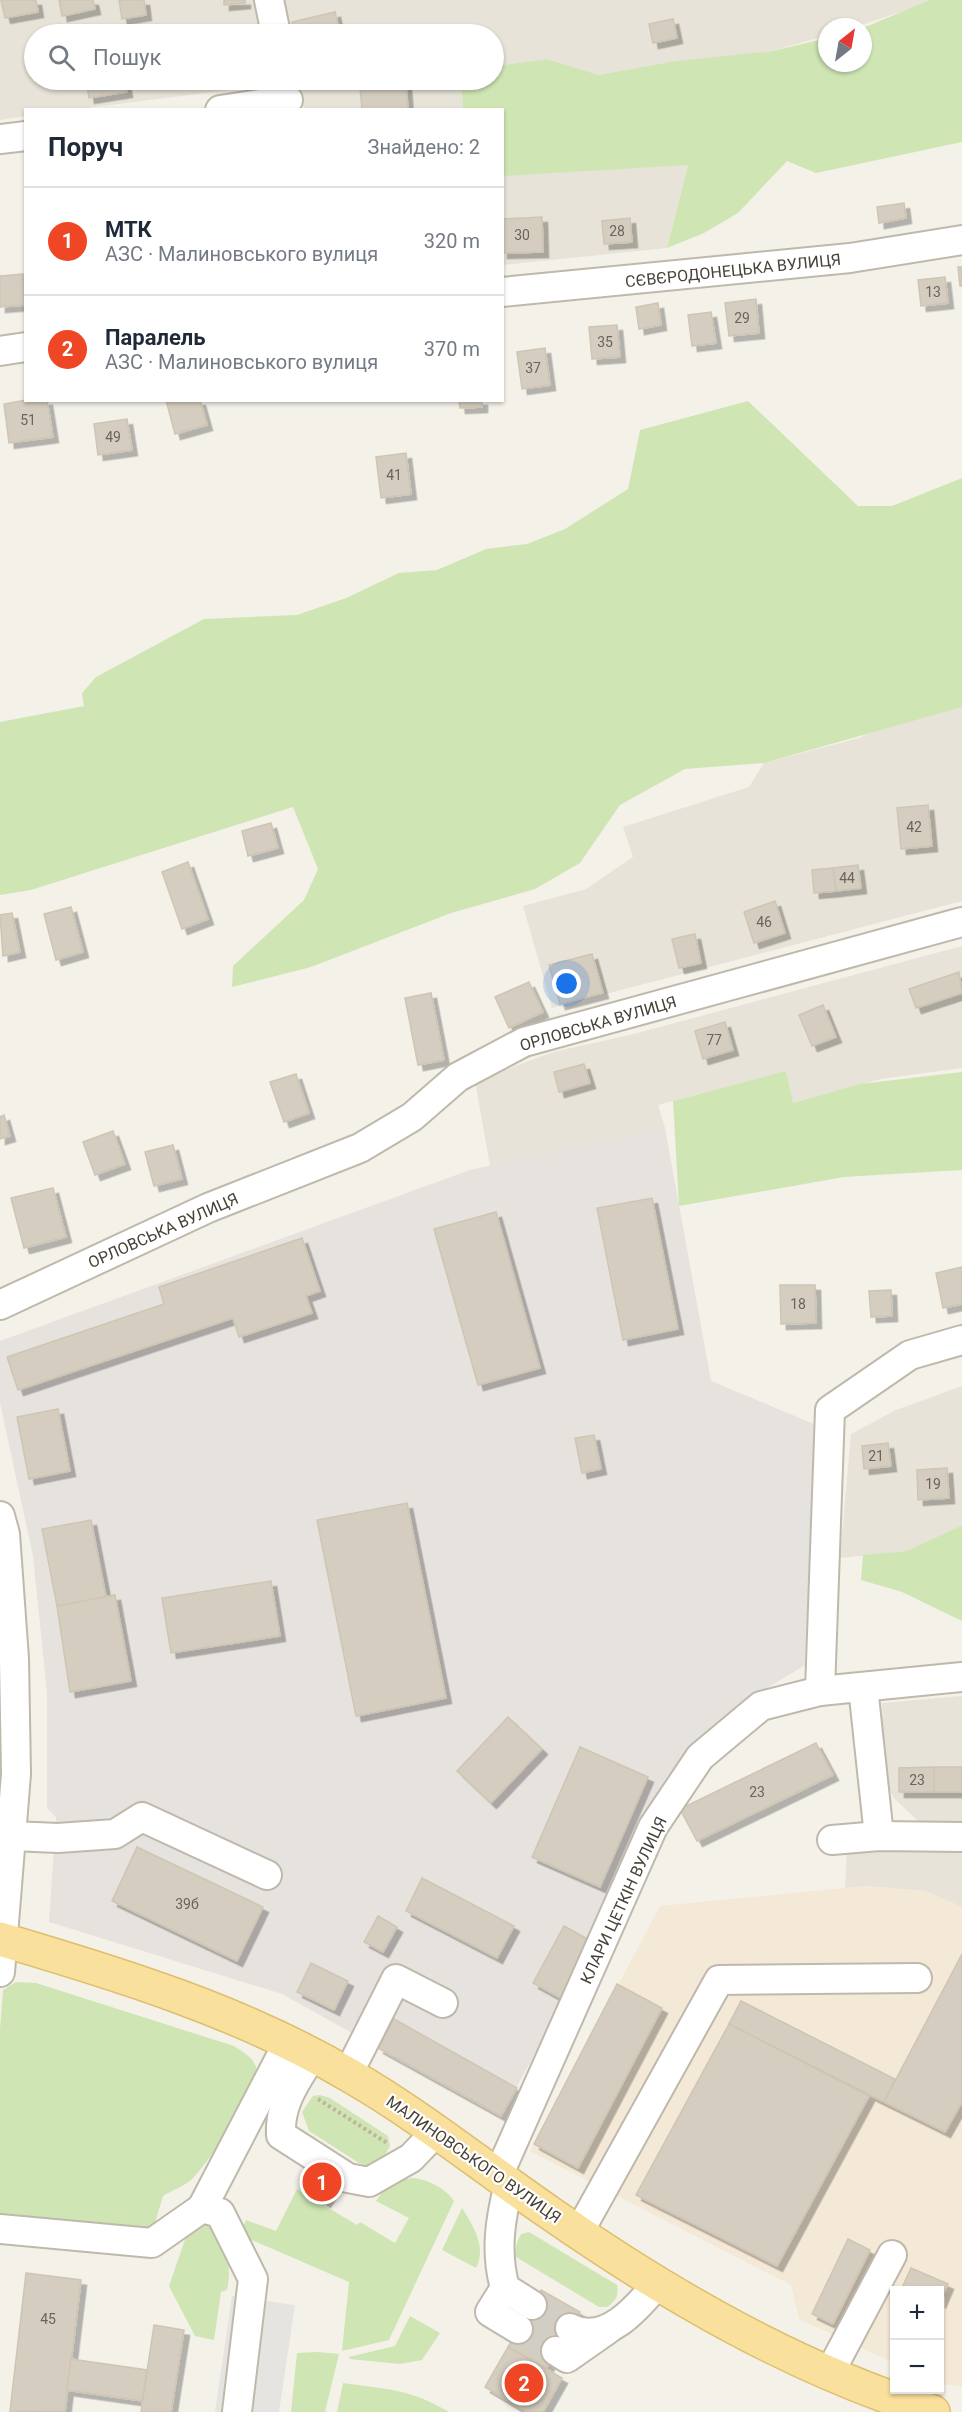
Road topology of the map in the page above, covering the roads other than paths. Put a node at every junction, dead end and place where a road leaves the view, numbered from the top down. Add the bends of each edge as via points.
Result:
1 (269, 0) edge
2 (274, 24) edge
3 (288, 96) edge
4 (230, 108) edge
5 (24, 136) edge
6 (0, 139) edge
7 (962, 240) edge
8 (504, 292) edge
9 (24, 347) edge
10 (0, 351) edge
11 (962, 922) edge
12 (0, 1305) edge
13 (962, 1340) edge
14 (0, 1516) edge
15 (962, 1677) edge
16 (862, 1687) junction
17 (820, 1691) junction
18 (12, 1836) junction
19 (879, 1836) junction
20 (962, 1837) edge
21 (832, 1840) dead end
22 (267, 1875) dead end
23 (1, 1939) edge
24 (0, 1972) edge
25 (917, 1978) dead end
26 (443, 2003) dead end
27 (301, 2048) junction
28 (348, 2074) junction
29 (435, 2133) junction
30 (503, 2180) junction
31 (202, 2208) junction
32 (0, 2229) edge
33 (579, 2232) junction
34 (892, 2255) dead end
35 (658, 2283) junction
36 (525, 2317) tunnel mouth
37 (563, 2340) dead end
38 (829, 2374) junction
39 (237, 2412) edge
40 (933, 2412) edge

1 - 2 street
3 - 4 street
5 - 6 street
7 - 8 street, СЄВЄРОДОНЕЦЬКА ВУЛИЦЯ via 850,258
9 - 10 street
11 - 12 street, ОРЛОВСЬКА ВУЛИЦЯ via 524,1042 458,1077 412,1117 360,1148 208,1208
13 - 17 street via 910,1355 830,1410
14 - 18 street via 5,1534 14,1659 16,1774
15 - 16 street, КЛАРИ ЦЕТКІН ВУЛИЦЯ
16 - 17 street, КЛАРИ ЦЕТКІН ВУЛИЦЯ
16 - 19 street
17 - 30 street, КЛАРИ ЦЕТКІН ВУЛИЦЯ via 761,1706 700,1757 653,1827
18 - 22 street via 115,1834 142,1817
18 - 23 street
19 - 20 street
19 - 21 street
23 - 24 street
23 - 27 main road, МАЛИНОВСЬКОГО ВУЛИЦЯ via 196,2003
25 - 33 street via 719,1980
26 - 28 street via 396,1979
27 - 28 main road, МАЛИНОВСЬКОГО ВУЛИЦЯ
27 - 29 street via 295,2084 280,2116 280,2135 348,2178 369,2182 411,2157
27 - 31 street
28 - 29 main road, МАЛИНОВСЬКОГО ВУЛИЦЯ
29 - 30 main road, МАЛИНОВСЬКОГО ВУЛИЦЯ
30 - 33 main road, МАЛИНОВСЬКОГО ВУЛИЦЯ
30 - 36 street, КЛАРИ ЦЕТКІН ВУЛИЦЯ via 499,2267 505,2288
31 - 32 street via 152,2243
31 - 39 street via 220,2213 253,2279
33 - 35 main road, МАЛИНОВСЬКОГО ВУЛИЦЯ
34 - 38 street
35 - 37 street via 634,2312 610,2328
35 - 38 main road, МАЛИНОВСЬКОГО ВУЛИЦЯ via 743,2334
38 - 40 main road, МАЛИНОВСЬКОГО ВУЛИЦЯ

